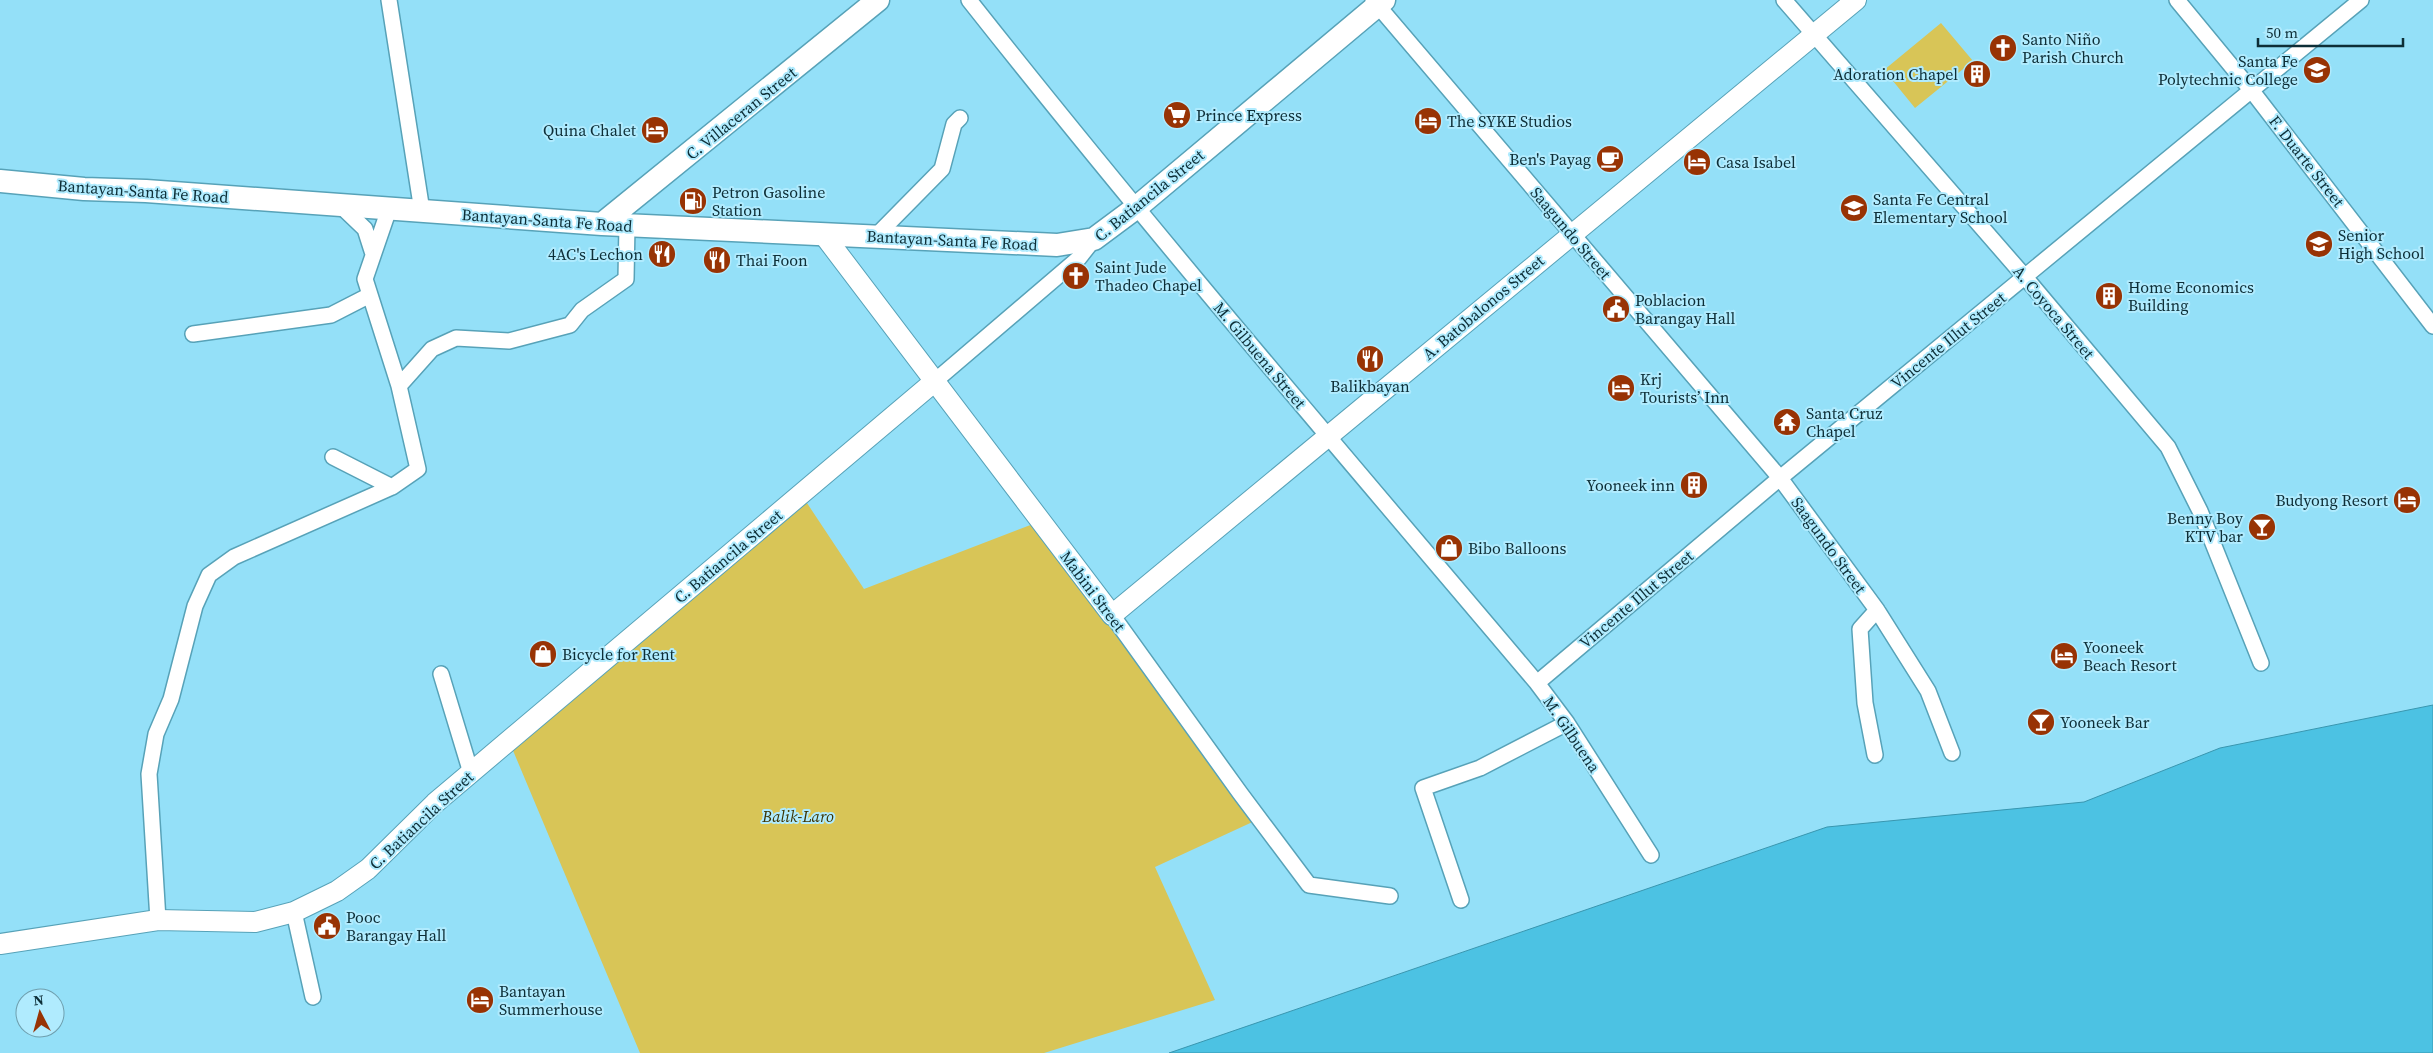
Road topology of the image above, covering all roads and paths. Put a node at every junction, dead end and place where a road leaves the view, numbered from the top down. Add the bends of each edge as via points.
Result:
1 (389, 0) edge
2 (969, 0) edge
3 (1784, 0) edge
4 (1856, 0) edge
5 (2177, 0) edge
6 (2361, 0) edge
7 (875, 1) edge
8 (1378, 2) edge
9 (1813, 35) junction
10 (2252, 91) junction
11 (960, 118) dead end
12 (0, 181) edge
13 (341, 206) junction
14 (1137, 207) junction
15 (389, 209) junction
16 (422, 211) junction
17 (602, 224) junction
18 (627, 225) junction
19 (824, 234) junction
20 (1572, 234) junction
21 (875, 237) junction
22 (1094, 239) junction
23 (373, 254) junction
24 (2025, 277) junction
25 (370, 295) junction
26 (2433, 326) edge
27 (193, 334) dead end
28 (390, 358) junction
29 (418, 365) junction
30 (935, 381) junction
31 (399, 386) junction
32 (1327, 436) junction
33 (333, 457) dead end
34 (1780, 478) junction
35 (392, 486) junction
36 (1877, 610) junction
37 (1112, 615) junction
38 (2261, 663) dead end
39 (441, 674) dead end
40 (1537, 683) junction
41 (1567, 723) junction
42 (1952, 753) dead end
43 (1875, 755) dead end
44 (471, 772) junction
45 (1651, 855) dead end
46 (1390, 896) dead end
47 (1461, 900) dead end
48 (294, 912) junction
49 (158, 920) junction
50 (0, 944) edge
51 (313, 997) dead end

1 - 16 street
2 - 14 street, M. Gilbuena Street
3 - 9 street, A. Coyoca Street
4 - 9 street, A. Batobalonos Street
5 - 10 street, F. Duarte Street
6 - 10 street, Vincente Illut Street
7 - 17 main road, C. Villaceran Street
8 - 14 main road, C. Batiancila Street
8 - 20 street, Saagundo Street
9 - 20 street, A. Batobalonos Street
9 - 24 street, A. Coyoca Street
10 - 24 street, Vincente Illut Street
10 - 26 street, F. Duarte Street
11 - 21 street via 954,124 942,169
12 - 13 main road, Bantayan-Santa Fe Road
13 - 15 main road, Bantayan-Santa Fe Road
13 - 23 street via 365,229
14 - 22 main road, C. Batiancila Street
14 - 32 street, M. Gilbuena Street
15 - 16 main road, Bantayan-Santa Fe Road
15 - 23 street
16 - 17 main road, Bantayan-Santa Fe Road
17 - 18 main road, Bantayan-Santa Fe Road
18 - 19 main road, Bantayan-Santa Fe Road
18 - 29 street via 626,279 582,310 570,325 509,341 456,338 432,349
19 - 21 main road, Bantayan-Santa Fe Road
19 - 30 street, Mabini Street
20 - 32 street, A. Batobalonos Street
20 - 34 street, Saagundo Street
21 - 22 main road, Bantayan-Santa Fe Road via 1057,245
22 - 30 street, C. Batiancila Street via 1079,258
23 - 25 street via 364,279
24 - 34 street, Vincente Illut Street
24 - 38 street, A. Coyoca Street via 2168,447 2200,512
25 - 27 street via 331,315
25 - 28 street
28 - 29 street
28 - 31 street
29 - 31 street
30 - 37 street, Mabini Street
30 - 44 street, C. Batiancila Street
31 - 35 street via 418,469
32 - 37 street, A. Batobalonos Street
32 - 40 street, M. Gilbuena Street
33 - 35 street
34 - 36 street, Saagundo Street
34 - 40 street, Vincente Illut Street
35 - 49 street via 234,558 209,575 195,606 171,699 156,734 149,774
36 - 42 street, Saagundo Street via 1928,692
36 - 43 street via 1860,628 1865,702
37 - 46 street, Mabini Street via 1309,885
39 - 44 street
40 - 41 street, M. Gilbuena
41 - 45 street, M. Gilbuena
41 - 47 street via 1480,768 1422,788
44 - 48 street, C. Batiancila Street via 368,869 337,891
48 - 49 street, C. Batiancila Street via 255,922
48 - 51 street
49 - 50 street, C. Batiancila Street

